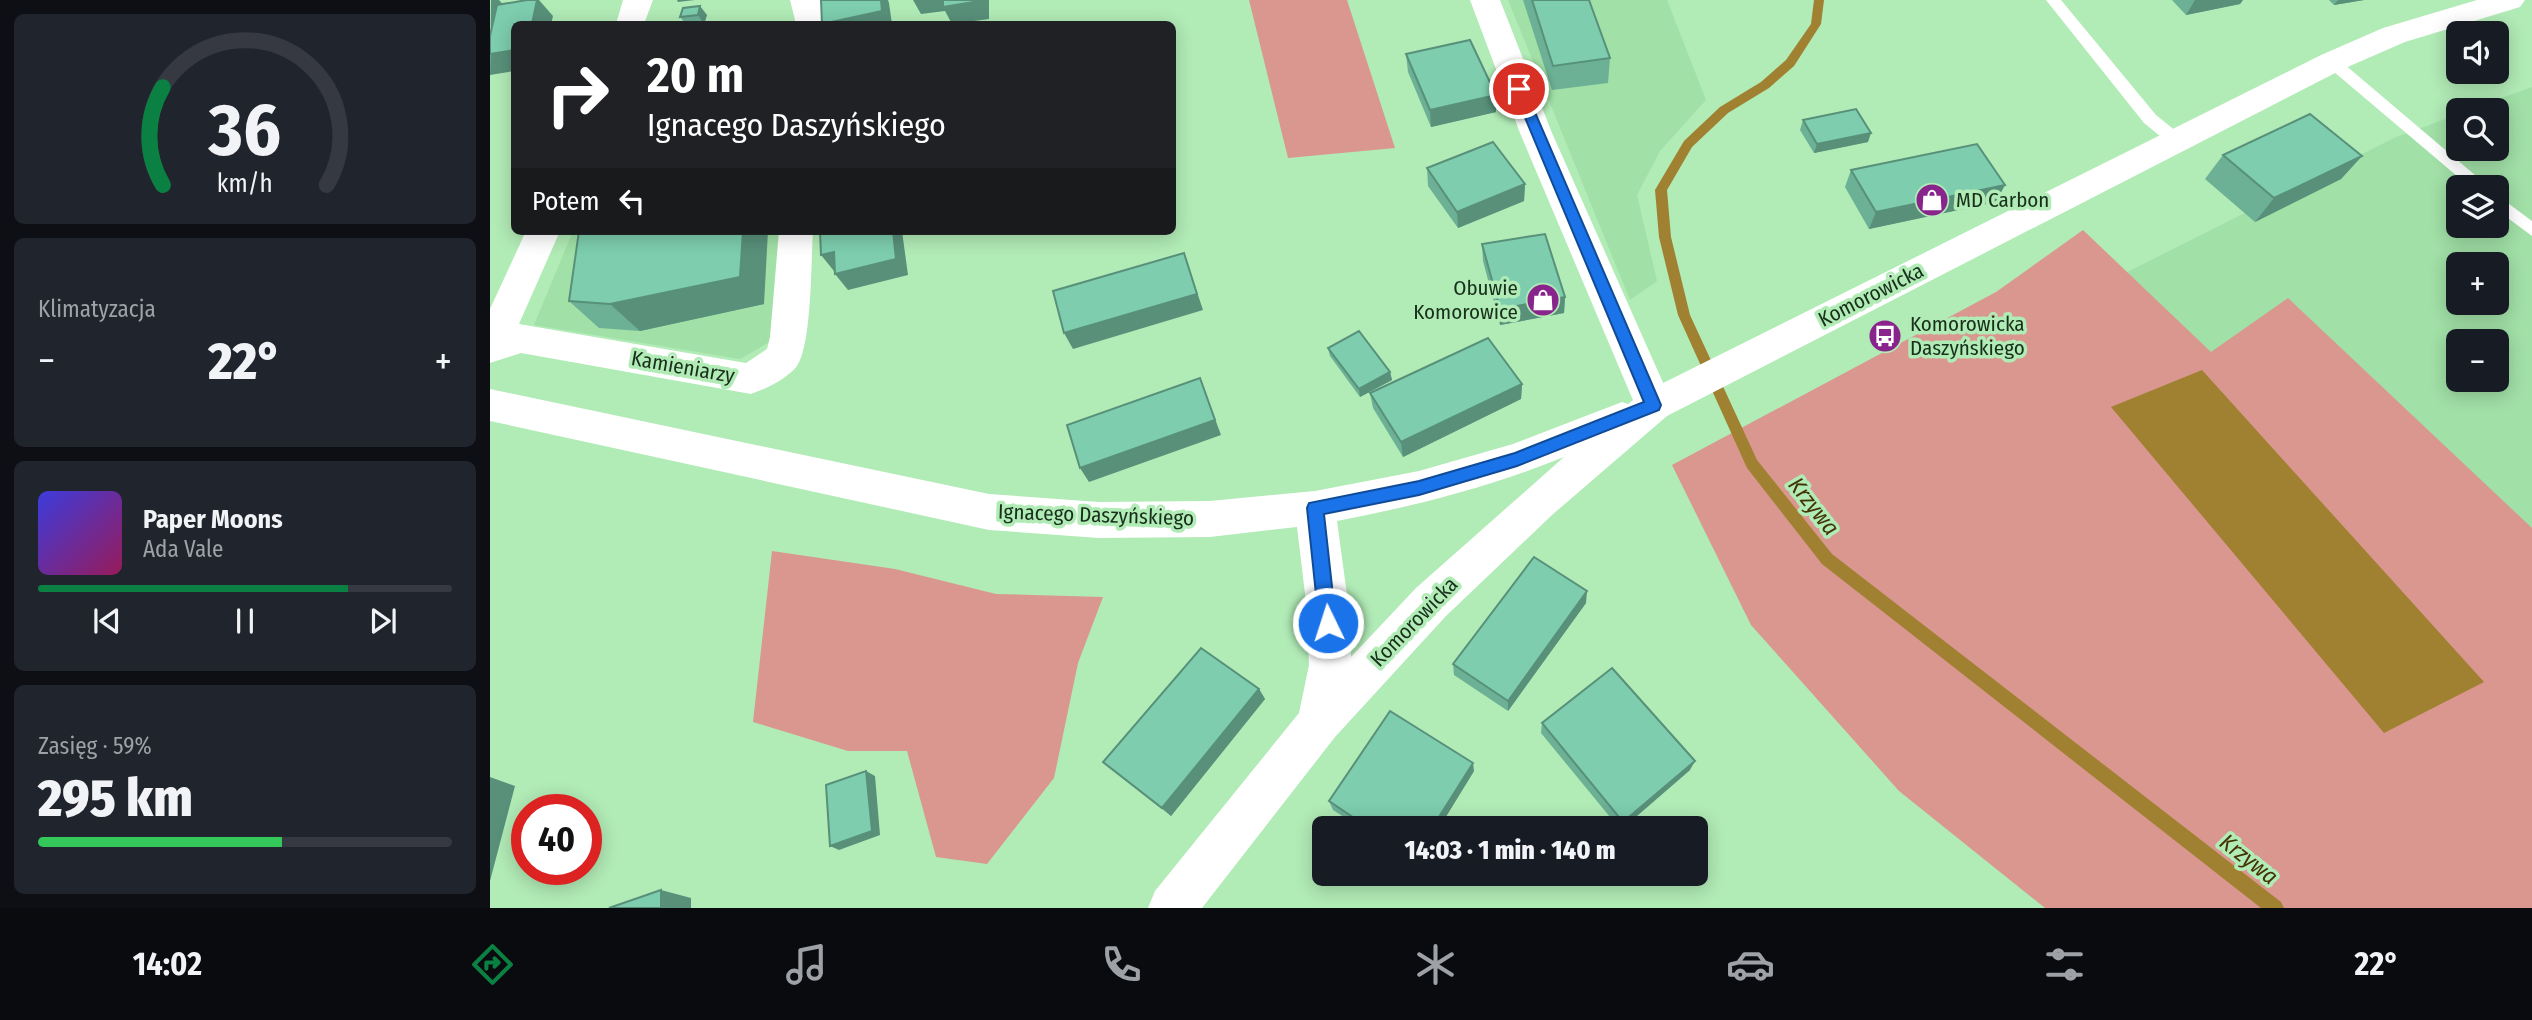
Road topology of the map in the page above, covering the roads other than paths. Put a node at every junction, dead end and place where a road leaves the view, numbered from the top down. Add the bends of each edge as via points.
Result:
1 (638, 0) edge
2 (805, 0) edge
3 (1485, 0) edge
4 (2053, 0) edge
5 (2510, 0) edge
6 (631, 21) edge
7 (809, 21) edge
8 (2332, 62) junction
9 (2176, 140) junction
10 (2468, 175) edge
11 (2509, 211) edge
12 (2532, 230) edge
13 (541, 235) edge
14 (796, 235) edge
15 (492, 346) edge
16 (1664, 400) junction
17 (493, 410) edge
18 (1315, 508) junction
19 (1319, 722) junction
20 (1172, 908) edge

1 - 6 street
2 - 7 street
3 - 16 street via 1536,133
4 - 9 lane via 2150,119
5 - 8 street, Komorowicka via 2394,35
8 - 9 street, Komorowicka
8 - 10 lane
9 - 16 street, Komorowicka
11 - 12 lane
13 - 15 street
14 - 15 street, Kamieniarzy via 783,357 751,379 521,338
16 - 18 street, Ignacego Daszyńskiego via 1517,459 1419,488
16 - 19 street, Komorowicka via 1538,503 1440,593
17 - 18 street, Ignacego Daszyńskiego via 989,512 1099,520 1196,519
18 - 19 street, Komorowicka via 1330,665
19 - 20 street, Komorowicka

